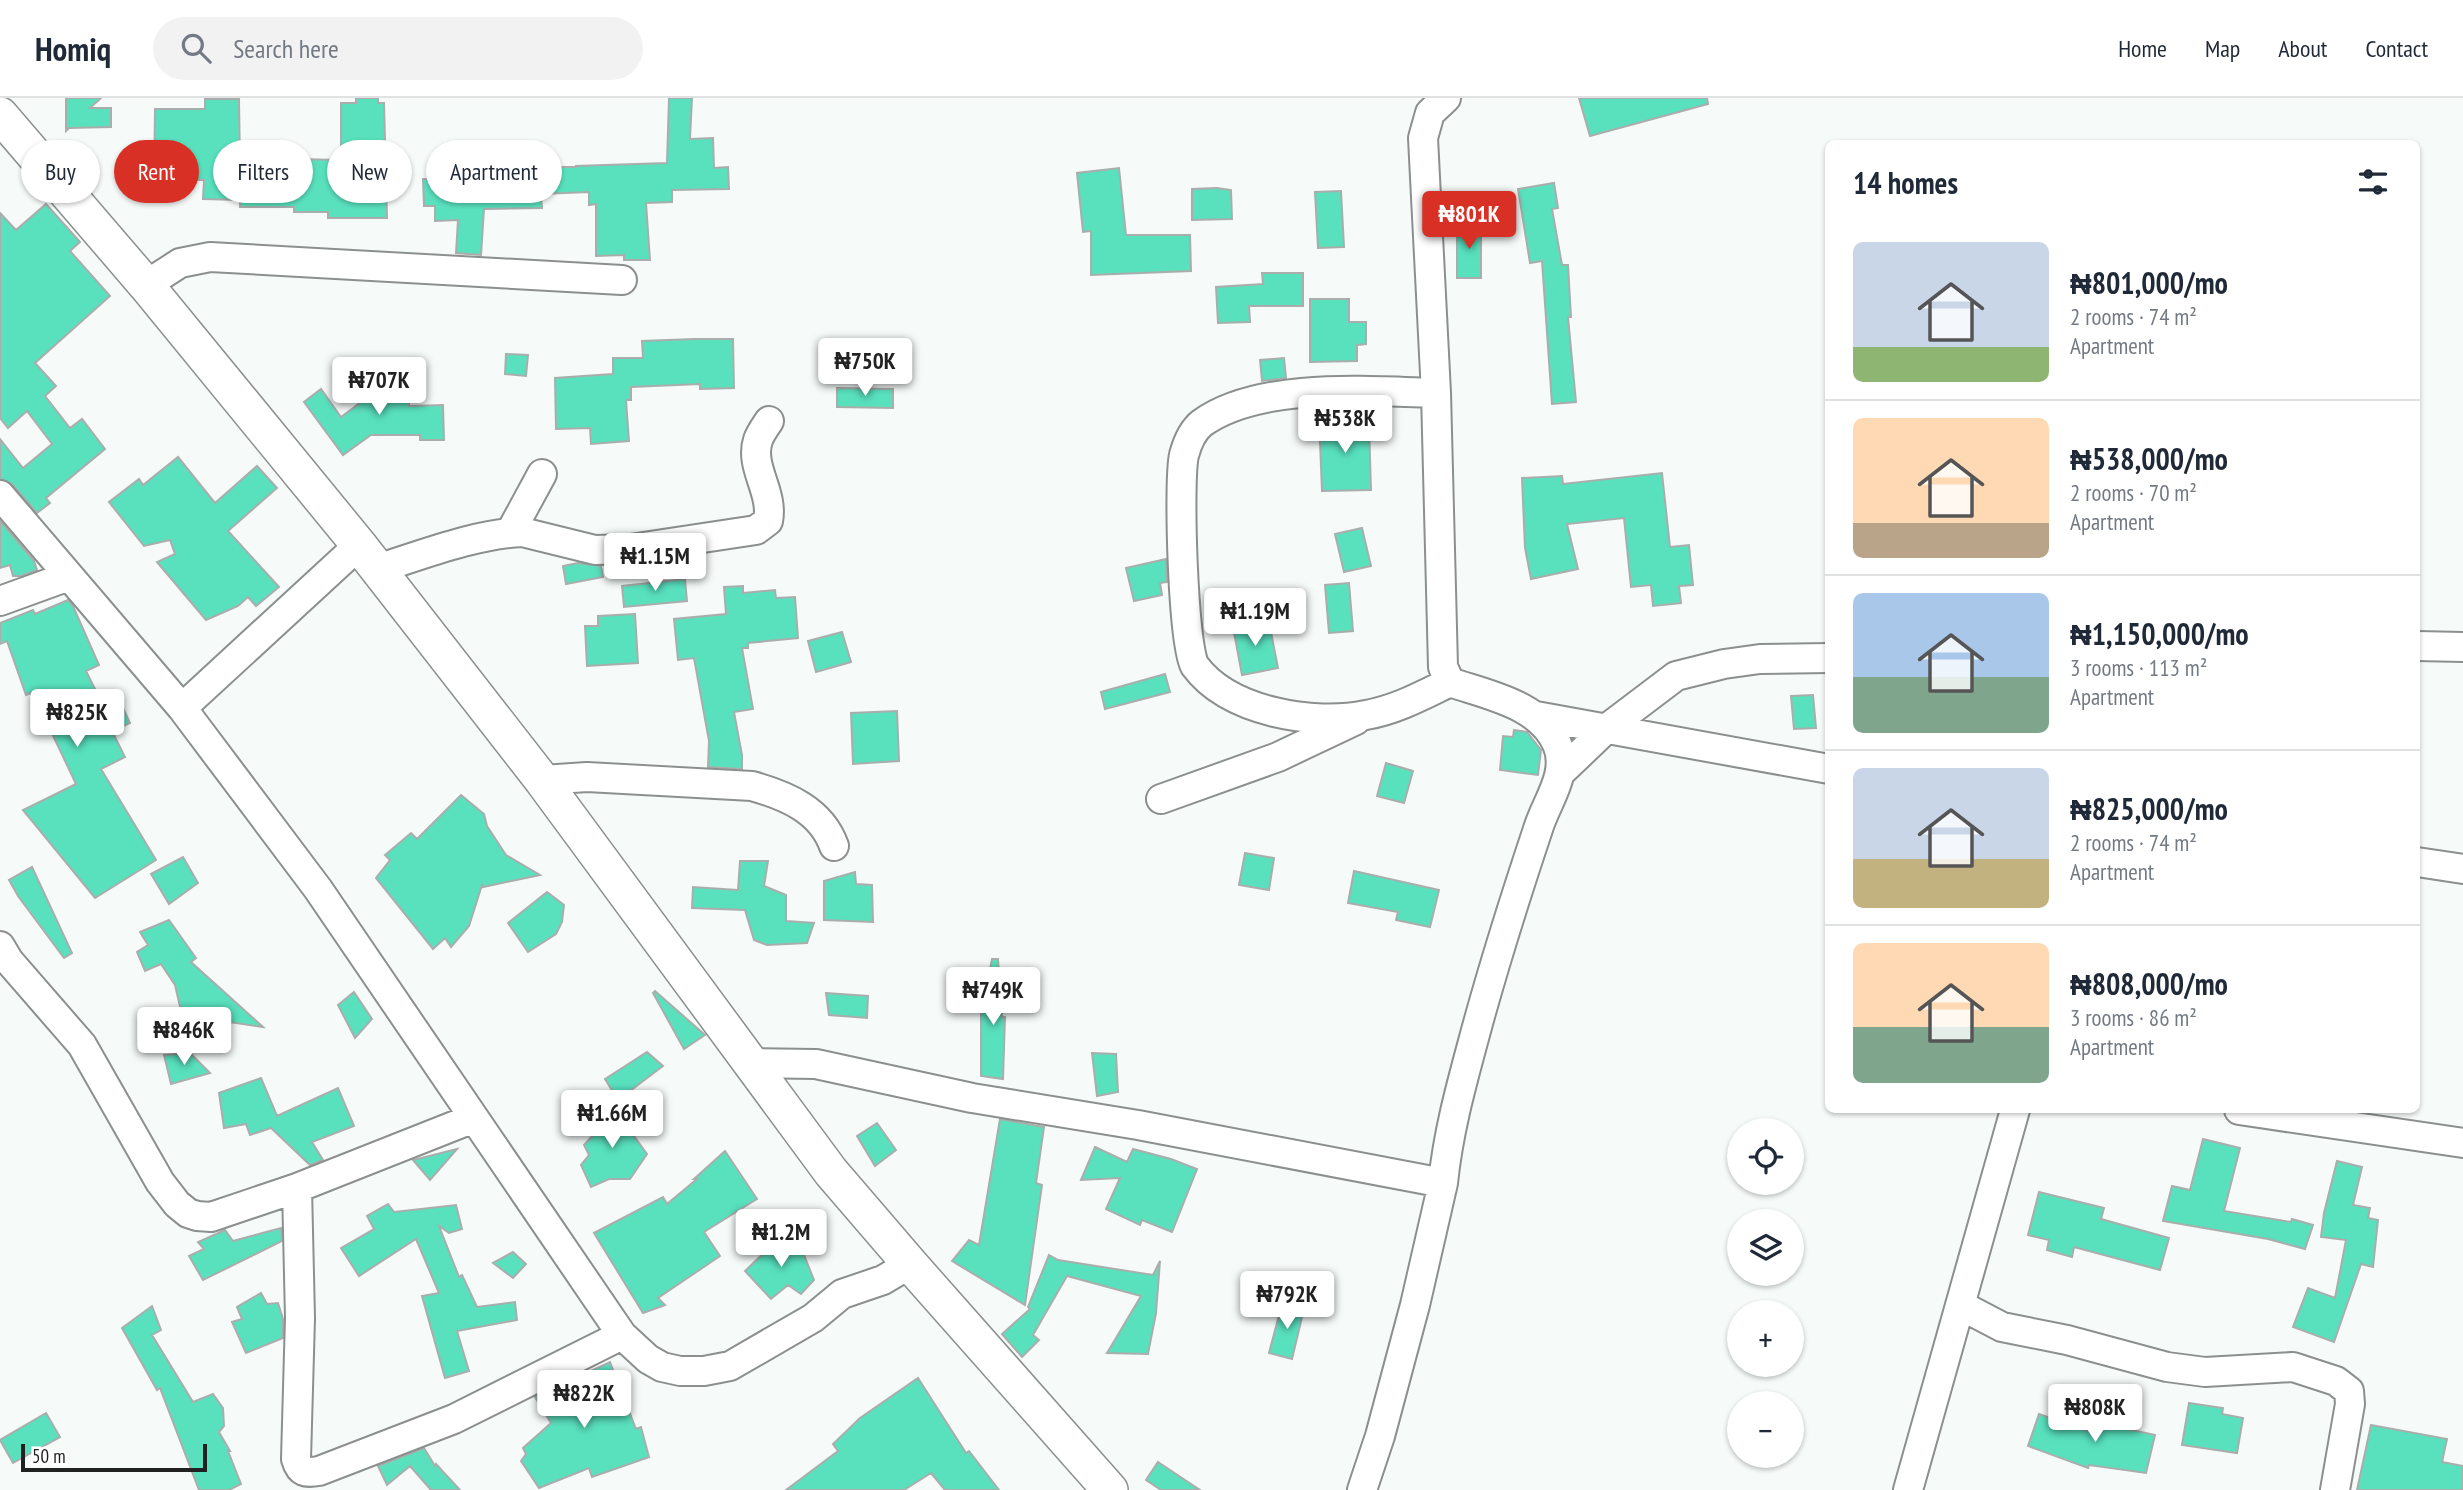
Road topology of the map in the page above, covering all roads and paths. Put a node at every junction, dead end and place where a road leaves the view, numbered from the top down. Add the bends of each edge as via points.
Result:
1 (1446, 98) edge
2 (0, 115) edge
3 (622, 280) dead end
4 (146, 285) junction
5 (1436, 393) junction
6 (769, 421) dead end
7 (541, 474) dead end
8 (0, 495) edge
9 (510, 533) junction
10 (368, 557) junction
11 (69, 576) junction
12 (0, 601) edge
13 (2420, 646) edge
14 (2463, 646) edge
15 (1825, 658) edge
16 (1450, 682) junction
17 (183, 708) junction
18 (1365, 716) junction
19 (1536, 716) junction
20 (1606, 729) junction
21 (1825, 768) edge
22 (1560, 773) junction
23 (542, 780) junction
24 (1161, 799) dead end
25 (834, 846) dead end
26 (2420, 862) edge
27 (2463, 869) edge
28 (0, 946) edge
29 (749, 1063) junction
30 (2014, 1113) edge
31 (2259, 1113) edge
32 (474, 1118) junction
33 (2463, 1143) edge
34 (1443, 1183) junction
35 (297, 1188) junction
36 (910, 1264) junction
37 (1960, 1305) junction
38 (622, 1335) junction
39 (1110, 1490) edge
40 (1362, 1490) edge
41 (1908, 1490) edge
42 (2335, 1490) edge

1 - 5 street via 1430,113 1423,138
2 - 4 street
3 - 4 street via 210,257 180,263
4 - 10 street
5 - 16 street via 1443,667
5 - 18 street via 1292,393 1263,399 1201,424 1184,456 1186,626 1193,664 1232,698 1267,711 1308,717
6 - 9 street via 758,441 757,454 769,514 768,521 756,530 595,550
7 - 9 street
8 - 11 street
9 - 10 street
10 - 17 street
10 - 23 street
11 - 12 street
11 - 17 street
13 - 14 street
15 - 20 street via 1760,659 1676,676
16 - 18 street
16 - 19 street
17 - 32 street via 318,889
18 - 24 street via 1278,757
19 - 20 street
19 - 22 street via 1557,742
20 - 21 street
20 - 22 street
22 - 34 street via 1498,950 1455,1106
23 - 25 street via 587,777 752,786 811,812 824,824
23 - 29 street
26 - 27 street
28 - 35 street via 82,1045 160,1182 188,1213 211,1217
29 - 34 street via 816,1064 972,1098
29 - 36 street via 831,1172
30 - 37 street
31 - 33 street
32 - 35 street
32 - 38 street
34 - 40 street via 1415,1305
35 - 38 street via 296,1459 302,1471 319,1471 454,1419
36 - 38 street via 883,1280 842,1294 813,1318 730,1366 704,1371 662,1367
36 - 39 street
37 - 41 street
37 - 42 street via 2002,1327 2167,1367 2205,1372 2292,1367 2336,1381 2349,1391 2350,1404

